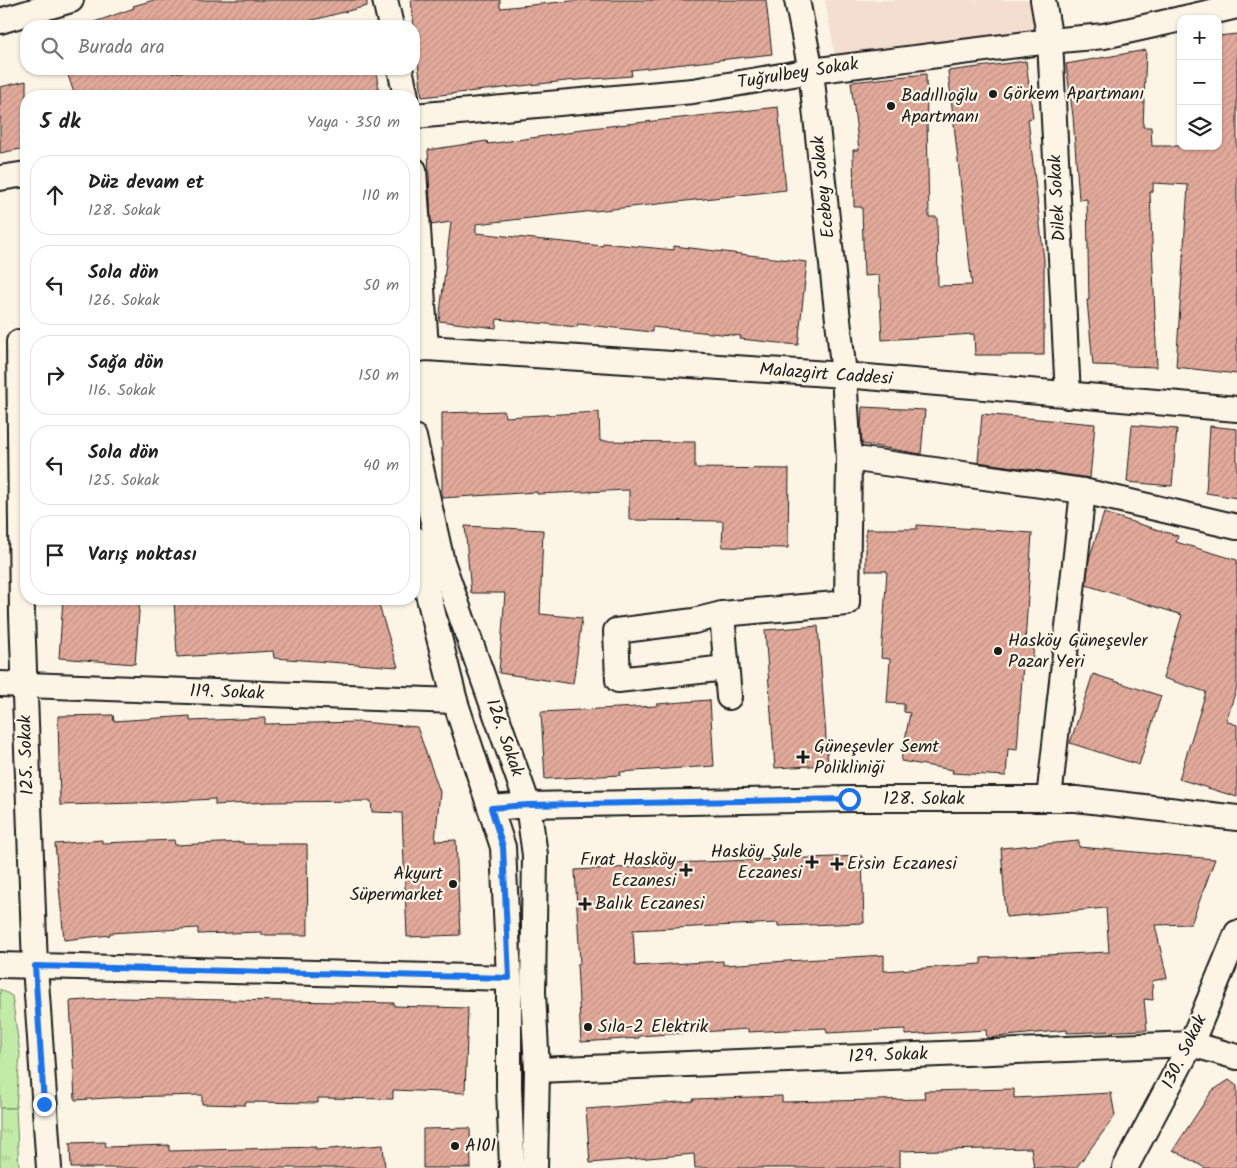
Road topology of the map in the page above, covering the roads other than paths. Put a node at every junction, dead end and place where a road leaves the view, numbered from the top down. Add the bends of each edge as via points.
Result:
1 (71, 0) edge
2 (385, 0) edge
3 (797, 0) edge
4 (1043, 0) edge
5 (1237, 6) edge
6 (1198, 15) edge
7 (390, 20) edge
8 (1177, 20) edge
9 (0, 21) edge
10 (1050, 41) junction
11 (811, 71) junction
12 (401, 75) edge
13 (405, 90) edge
14 (420, 115) edge
15 (20, 175) edge
16 (0, 178) edge
17 (15, 342) edge
18 (420, 349) edge
19 (844, 376) junction
20 (1068, 396) junction
21 (1237, 409) edge
22 (848, 458) junction
23 (420, 464) edge
24 (1083, 491) junction
25 (1237, 527) edge
26 (20, 537) edge
27 (420, 562) edge
28 (22, 605) edge
29 (722, 614) junction
30 (726, 668) junction
31 (0, 684) edge
32 (24, 686) junction
33 (729, 697) dead end
34 (455, 701) junction
35 (1049, 799) junction
36 (528, 805) junction
37 (491, 808) junction
38 (1237, 818) edge
39 (1237, 933) edge
40 (0, 965) edge
41 (35, 966) junction
42 (509, 978) junction
43 (1191, 1044) junction
44 (1237, 1057) edge
45 (537, 1070) junction
46 (49, 1168) edge
47 (512, 1168) edge
48 (535, 1168) edge
49 (1125, 1168) edge

1 - 9 street
2 - 7 street
3 - 11 street, Ecebey Sokak
4 - 10 street, Dilek Sokak
5 - 6 street, Tuğrulbey Sokak
8 - 10 street, Tuğrulbey Sokak via 1104,36
10 - 11 street, Tuğrulbey Sokak
10 - 20 street, Dilek Sokak
11 - 14 street, Tuğrulbey Sokak via 693,91
11 - 19 street, Ecebey Sokak
12 - 13 street
15 - 16 street
17 - 26 street, 125. Sokak
18 - 19 street, Malazgirt Caddesi
19 - 20 street, Malazgirt Caddesi
19 - 22 street, Ecebey Sokak
20 - 21 street, Malazgirt Caddesi
22 - 24 street
22 - 29 street, Ecebey Sokak via 847,603
23 - 36 street, 126. Sokak via 442,562
24 - 25 street
24 - 35 street
27 - 34 street, 126. Sokak
28 - 32 street, 125. Sokak
29 - 30 street
29 - 30 street via 616,631 618,680
30 - 33 street
31 - 32 street, 119. Sokak
32 - 34 street, 119. Sokak
32 - 41 street, 125. Sokak
34 - 37 street, 126. Sokak
35 - 36 street, 128. Sokak
35 - 38 street, 128. Sokak via 1076,799
36 - 37 street, 128. Sokak
36 - 45 street, 126. Sokak via 535,855 533,992
37 - 42 street, 126. Sokak via 503,847
39 - 43 street, 130. Sokak
40 - 41 street
41 - 42 street
41 - 46 street, 125. Sokak
42 - 47 street, 126. Sokak
43 - 44 street, 129. Sokak
43 - 45 street, 129. Sokak
43 - 49 street, 130. Sokak
45 - 48 street, 126. Sokak

